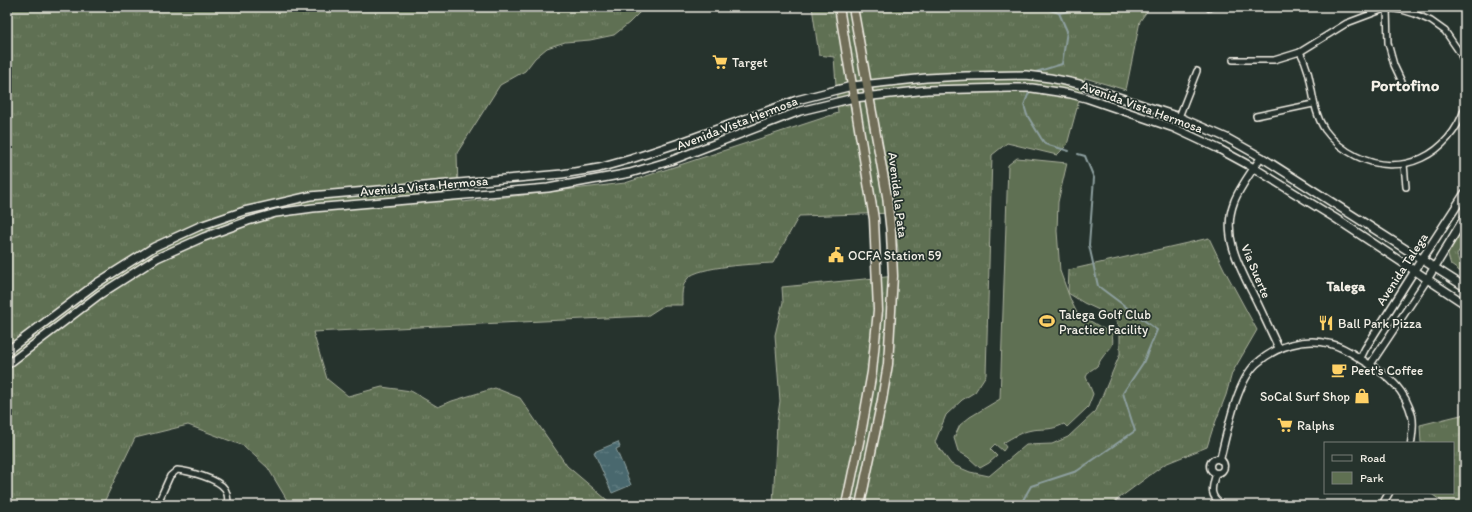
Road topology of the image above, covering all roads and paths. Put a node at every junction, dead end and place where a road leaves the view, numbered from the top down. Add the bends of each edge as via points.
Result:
1 (840, 7) edge
2 (853, 7) edge
3 (1387, 7) edge
4 (1300, 52) junction
5 (1233, 60) dead end
6 (1465, 65) edge
7 (1198, 71) dead end
8 (1402, 82) dead end
9 (868, 84) junction
10 (852, 86) junction
11 (870, 96) junction
12 (854, 98) junction
13 (1313, 104) junction
14 (1465, 107) edge
15 (1256, 116) dead end
16 (1179, 117) junction
17 (1261, 157) junction
18 (1404, 164) junction
19 (1254, 168) junction
20 (1406, 187) dead end
21 (1465, 193) edge
22 (1465, 217) edge
23 (1422, 259) junction
24 (1435, 267) junction
25 (1415, 270) junction
26 (1428, 278) junction
27 (1465, 287) edge
28 (1465, 304) edge
29 (1279, 349) junction
30 (7, 351) edge
31 (1360, 359) junction
32 (7, 365) edge
33 (1370, 365) junction
34 (1411, 442) edge
35 (1220, 460) junction
36 (1216, 473) junction
37 (1388, 494) edge
38 (157, 505) edge
39 (228, 505) edge
40 (846, 505) edge
41 (860, 505) edge
42 (1223, 505) edge
43 (1382, 505) edge

1 - 10 highway, Avenida la Pata
2 - 9 highway, Avenida la Pata
3 - 4 street via 1348,23
3 - 6 street via 1415,14 1445,31
3 - 8 street via 1388,43
4 - 5 street via 1274,60
4 - 13 street via 1309,71
7 - 16 street
9 - 10 main road, Avenida Vista Hermosa
9 - 11 highway, Avenida la Pata
9 - 16 main road, Avenida Vista Hermosa via 966,76 1014,75 1050,78 1079,84
10 - 12 highway, Avenida la Pata
10 - 30 main road, Avenida Vista Hermosa via 797,100 679,143 599,168 562,174 310,196 244,211 200,226 154,247 97,283
11 - 12 main road, Avenida Vista Hermosa
11 - 19 main road, Avenida Vista Hermosa via 927,90 1009,88 1043,89 1071,94 1174,128
11 - 41 highway, Avenida la Pata via 890,218 892,307 887,371
12 - 32 main road, Avenida Vista Hermosa via 800,111 670,161 630,173 548,188 313,208 276,213 248,221 157,258 99,295
12 - 40 highway, Avenida la Pata via 874,219 878,310 872,372
13 - 15 street
13 - 18 street via 1325,130 1347,151 1375,163
14 - 18 street via 1456,129 1449,138 1426,156
16 - 17 main road, Avenida Vista Hermosa
17 - 19 street, Via Suerte
17 - 23 main road, Avenida Vista Hermosa
18 - 20 street
19 - 25 main road, Avenida Vista Hermosa
19 - 29 street, Via Suerte via 1234,201 1230,232 1236,258
21 - 23 main road, Avenida Talega
22 - 24 main road, Avenida Talega
23 - 24 main road, Avenida Vista Hermosa
23 - 25 main road, Avenida Talega
24 - 26 main road, Avenida Talega
24 - 27 main road, Avenida Vista Hermosa
25 - 26 main road, Avenida Vista Hermosa
25 - 31 street, Avenida Talega
26 - 28 main road, Avenida Vista Hermosa
26 - 33 street, Avenida Talega
29 - 31 street via 1288,344 1314,341 1332,344
29 - 35 street via 1255,366 1244,382
31 - 33 street
33 - 34 street via 1389,377 1405,399 1412,416
35 - 36 street via 1224,467
35 - 36 street via 1211,464 1212,470
36 - 42 street via 1212,487 1213,495
37 - 43 street
38 - 39 street via 170,476 177,470 218,483 225,488

